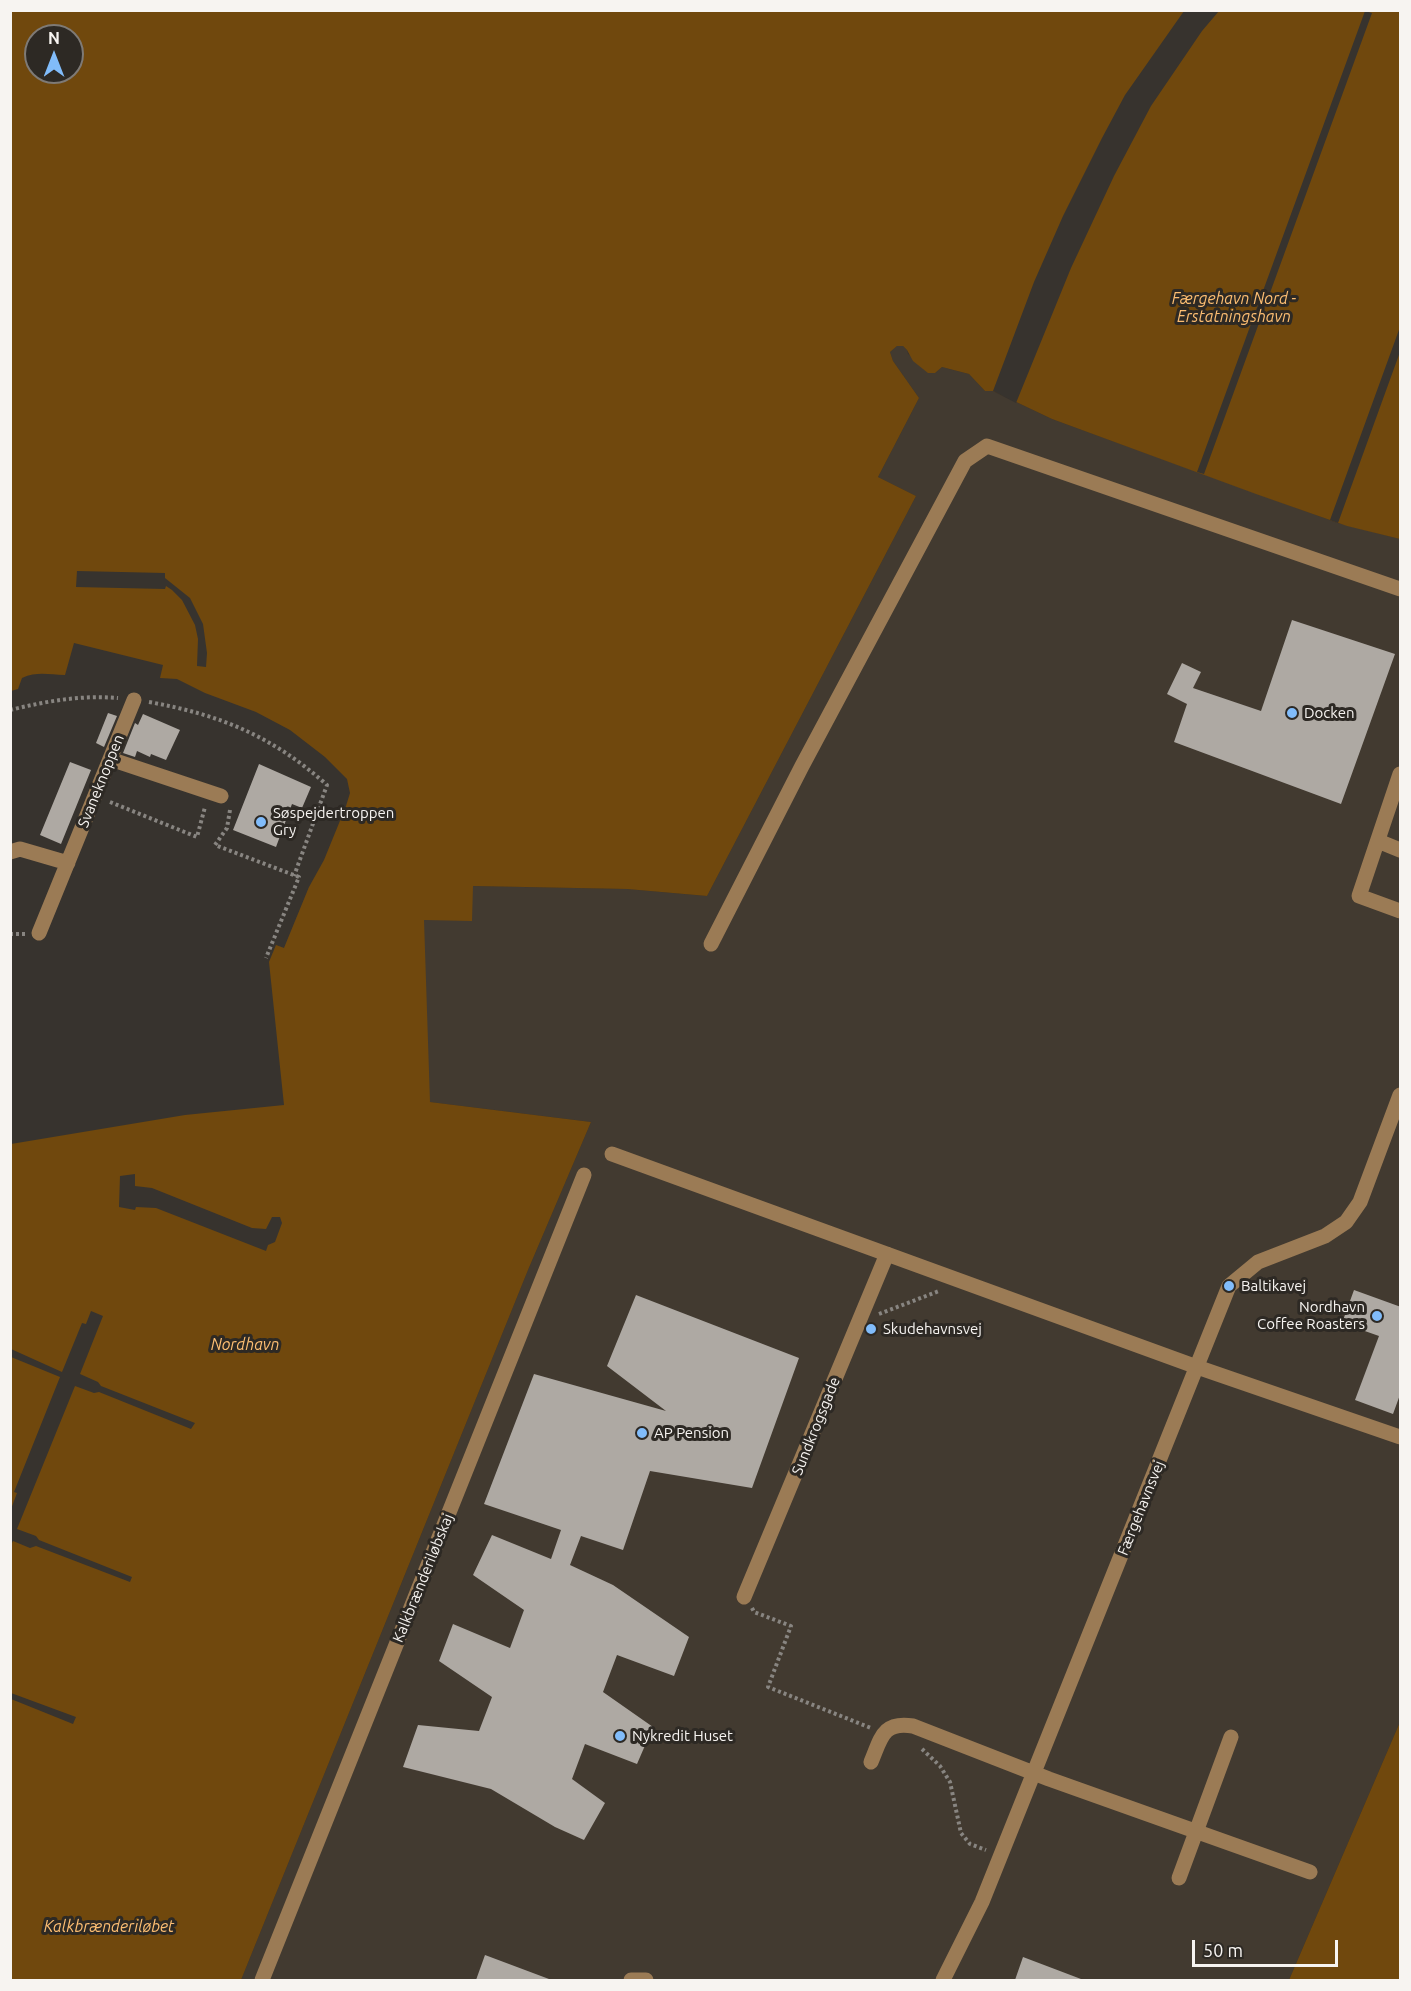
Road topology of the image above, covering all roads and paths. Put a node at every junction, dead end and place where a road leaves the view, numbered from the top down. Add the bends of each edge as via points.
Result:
1 (1401, 589) edge
2 (134, 700) junction
3 (10, 710) edge
4 (110, 759) junction
5 (1401, 774) edge
6 (95, 796) junction
7 (221, 796) junction
8 (1378, 841) junction
9 (1401, 849) edge
10 (10, 852) edge
11 (68, 863) junction
12 (294, 876) junction
13 (1401, 911) edge
14 (39, 933) dead end
15 (711, 944) dead end
16 (266, 958) dead end
17 (1401, 1095) edge
18 (612, 1154) dead end
19 (584, 1175) dead end
20 (887, 1254) junction
21 (962, 1282) junction
22 (859, 1322) junction
23 (1197, 1367) junction
24 (1401, 1437) edge
25 (744, 1597) joint
26 (883, 1733) junction
27 (1231, 1737) dead end
28 (913, 1745) dead end
29 (871, 1762) dead end
30 (1035, 1773) junction
31 (1196, 1831) junction
32 (1001, 1855) junction
33 (1310, 1872) dead end
34 (1179, 1878) dead end
35 (262, 1980) edge
36 (631, 1980) edge
37 (646, 1980) edge
38 (943, 1980) edge

1 - 15 street via 987,446 965,461
2 - 3 path via 92,696
2 - 4 street, Svaneknoppen
2 - 12 path via 214,717 263,738 300,761 327,785
4 - 6 street, Svaneknoppen
4 - 7 street
5 - 8 street
6 - 7 path via 196,837 205,806
6 - 11 street, Svaneknoppen
7 - 12 path via 228,800 230,814 215,844
8 - 9 street
8 - 13 street via 1359,896
10 - 11 street via 20,849
11 - 14 street, Svaneknoppen
12 - 16 path via 298,877
17 - 23 street, Færgehavnsvej via 1360,1202 1346,1222 1325,1236 1258,1262 1229,1286
18 - 20 street
19 - 35 street, Kalkbrænderiløbskaj
20 - 21 street
20 - 22 street, Sundkrogsgade
21 - 22 path
21 - 23 street
22 - 25 street, Sundkrogsgade
23 - 24 street
23 - 30 street, Færgehavnsvej
25 - 26 path via 754,1612 791,1626 768,1687
26 - 29 street
26 - 30 street via 893,1725 913,1726
27 - 31 street
28 - 32 path via 924,1749 950,1782 961,1833 970,1844
30 - 31 street
30 - 32 street, Færgehavnsvej
31 - 33 street
31 - 34 street
32 - 38 street, Færgehavnsvej
36 - 37 street

